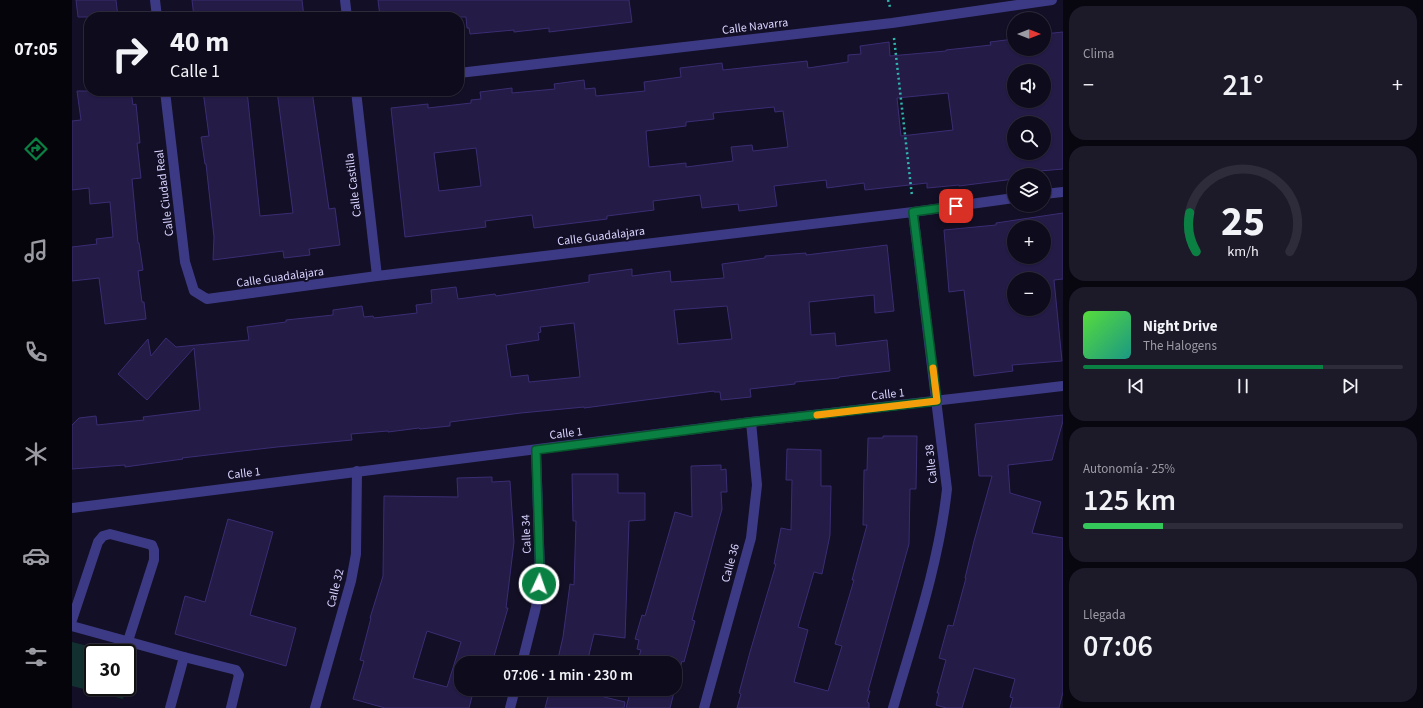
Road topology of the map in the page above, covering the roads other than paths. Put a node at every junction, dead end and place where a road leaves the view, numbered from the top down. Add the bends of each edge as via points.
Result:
1 (155, 0) edge
2 (345, 0) edge
3 (1052, 0) edge
4 (156, 12) edge
5 (346, 12) edge
6 (464, 72) edge
7 (166, 96) edge
8 (357, 96) edge
9 (1063, 192) edge
10 (1051, 193) edge
11 (1007, 199) edge
12 (913, 212) junction
13 (377, 276) junction
14 (194, 291) joint
15 (1063, 386) edge
16 (937, 401) junction
17 (751, 422) junction
18 (536, 450) junction
19 (357, 471) junction
20 (72, 508) edge
21 (72, 620) edge
22 (72, 626) edge
23 (128, 641) junction
24 (524, 656) edge
25 (184, 657) junction
26 (513, 696) edge
27 (170, 708) edge
28 (231, 708) edge
29 (315, 708) edge
30 (510, 708) edge
31 (704, 708) edge
32 (894, 708) edge

1 - 4 street
2 - 5 street
3 - 6 street, Calle Navarra via 892,24
7 - 14 street, Calle Ciudad Real via 185,262
8 - 13 street, Calle Castilla
9 - 10 street
11 - 12 street, Calle Guadalajara
12 - 13 street, Calle Guadalajara
12 - 16 street, Calle 38
13 - 14 street, Calle Guadalajara via 207,299
15 - 16 street, Calle 1
16 - 17 street, Calle 1
16 - 32 street, Calle 38 via 947,488 944,516 936,555
17 - 18 street, Calle 1
17 - 31 street, Calle 36 via 757,485 751,538
18 - 19 street, Calle 1
18 - 24 street, Calle 34 via 540,573 536,607
19 - 20 street, Calle 1
19 - 29 street, Calle 32 via 354,568
21 - 23 street via 98,542 103,536 110,534 152,545 154,560
22 - 23 street
23 - 25 street
25 - 27 street
25 - 28 street via 236,670 239,675
26 - 30 street

